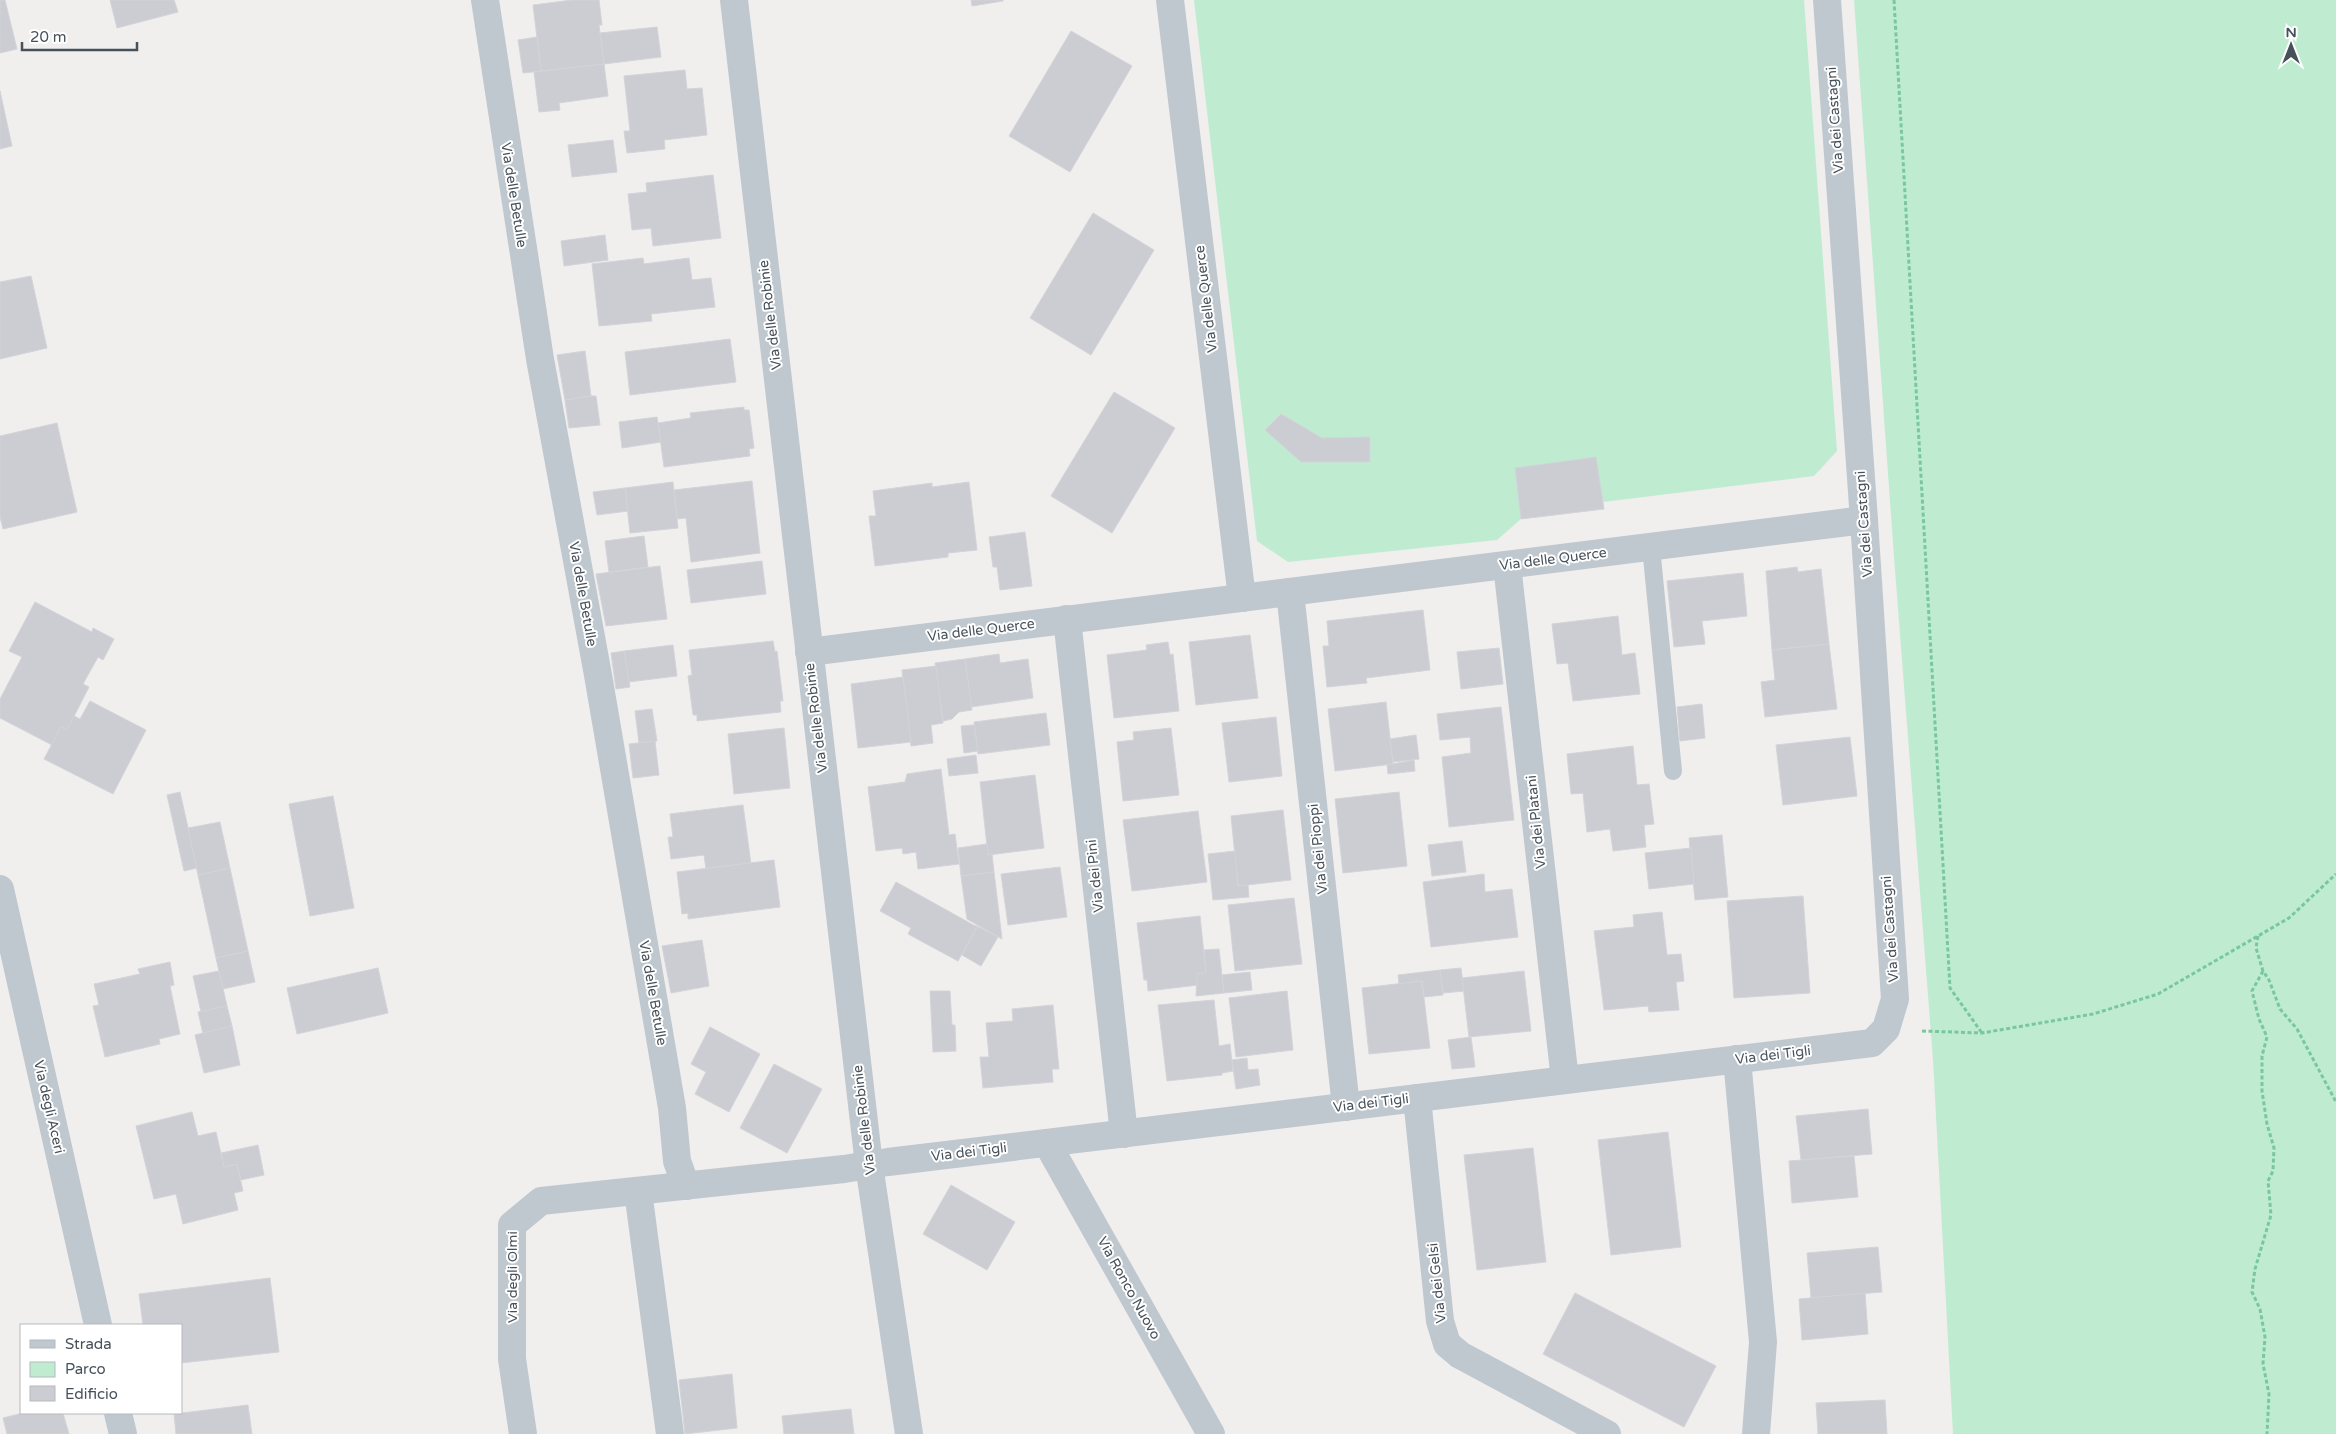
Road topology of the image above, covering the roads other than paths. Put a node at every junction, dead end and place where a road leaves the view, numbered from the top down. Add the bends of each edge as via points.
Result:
1 (485, 0) edge
2 (734, 0) edge
3 (1170, 0) edge
4 (1827, 0) edge
5 (1864, 520) junction
6 (1651, 547) junction
7 (1507, 565) junction
8 (1290, 592) junction
9 (1242, 598) junction
10 (1067, 619) junction
11 (808, 652) junction
12 (1673, 771) dead end
13 (0, 889) edge
14 (1879, 1036) joint
15 (1737, 1059) junction
16 (1565, 1080) junction
17 (1417, 1098) junction
18 (1346, 1107) junction
19 (1124, 1134) junction
20 (1047, 1142) junction
21 (869, 1165) junction
22 (686, 1186) junction
23 (638, 1191) junction
24 (98, 1324) edge
25 (118, 1414) edge
26 (123, 1434) edge
27 (523, 1434) edge
28 (670, 1434) edge
29 (909, 1434) edge
30 (1211, 1434) edge
31 (1607, 1434) edge
32 (1756, 1434) edge

1 - 22 street, Via delle Betulle via 540,359 671,1098 677,1161
2 - 11 street, Via delle Robinie
3 - 9 street, Via delle Querce
4 - 5 street, Via dei Castagni
5 - 6 street, Via delle Querce
5 - 14 street, Via dei Castagni via 1894,999
6 - 7 street, Via delle Querce
6 - 12 lane
7 - 8 street, Via delle Querce
7 - 16 street, Via dei Platani
8 - 9 street, Via delle Querce
8 - 18 street, Via dei Pioppi
9 - 10 street, Via delle Querce
10 - 11 street, Via delle Querce
10 - 19 street, Via dei Pini
11 - 21 street, Via delle Robinie
13 - 24 street, Via degli Aceri
14 - 15 street, Via dei Tigli
15 - 16 street, Via dei Tigli
15 - 32 street via 1763,1342
16 - 17 street, Via dei Tigli
17 - 18 street, Via dei Tigli
17 - 31 street, Via dei Gelsi via 1440,1321 1447,1344 1460,1355
18 - 19 street, Via dei Tigli
19 - 20 street, Via dei Tigli
20 - 21 street, Via dei Tigli
20 - 30 street, Via Ronco Nuovo
21 - 22 street, Via degli Olmi
21 - 29 street, Via delle Robinie
22 - 23 street, Via degli Olmi
23 - 27 street, Via degli Olmi via 541,1201 512,1225 512,1359
23 - 28 street
25 - 26 street

